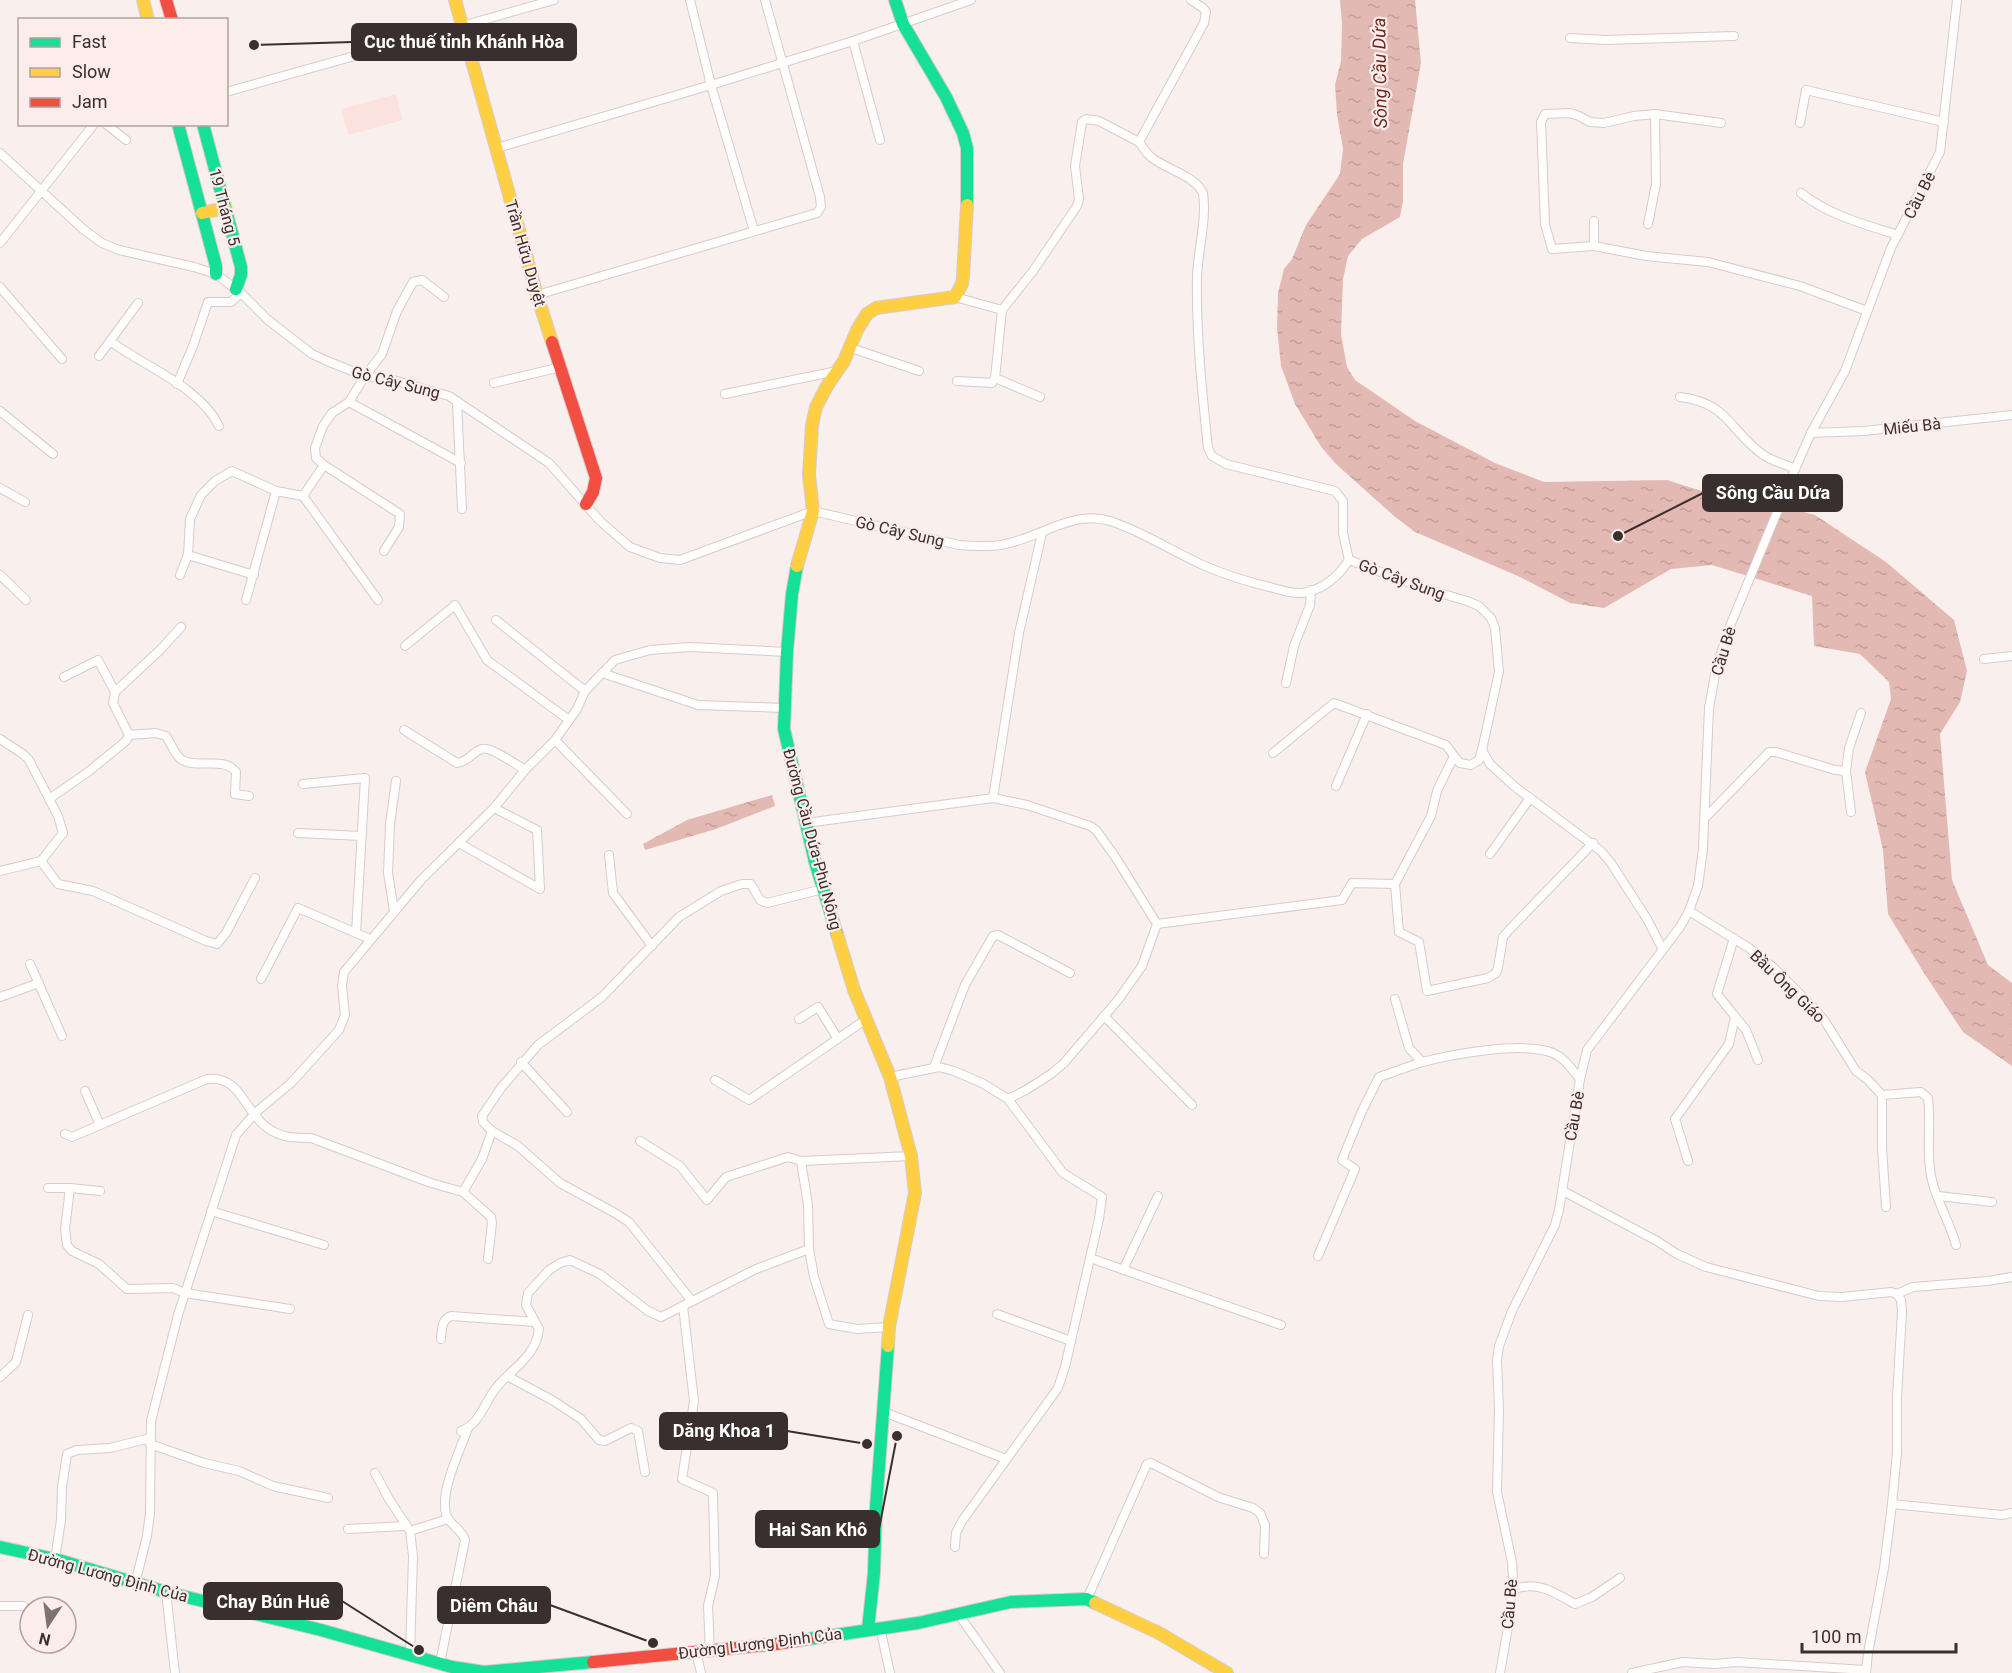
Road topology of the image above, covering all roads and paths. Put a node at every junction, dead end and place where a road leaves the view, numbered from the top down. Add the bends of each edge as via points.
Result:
1 (143, 0) edge
2 (166, 0) edge
3 (455, 0) edge
4 (554, 0) edge
5 (690, 0) edge
6 (765, 0) edge
7 (895, 0) edge
8 (971, 0) edge
9 (1191, 0) edge
10 (1957, 0) edge
11 (148, 18) edge
12 (171, 18) edge
13 (903, 24) junction
14 (463, 26) junction
15 (1734, 36) dead end
16 (1570, 38) dead end
17 (853, 41) junction
18 (783, 64) junction
19 (711, 85) junction
20 (228, 91) edge
21 (1655, 114) junction
22 (1944, 122) junction
23 (1721, 123) dead end
24 (1800, 123) dead end
25 (92, 126) edge
26 (108, 126) edge
27 (179, 126) edge
28 (204, 126) edge
29 (126, 140) dead end
30 (880, 140) dead end
31 (1138, 142) junction
32 (497, 148) junction
33 (0, 153) edge
34 (40, 191) junction
35 (1801, 193) dead end
36 (225, 208) junction
37 (202, 213) junction
38 (1594, 221) dead end
39 (1648, 224) dead end
40 (754, 231) junction
41 (1898, 235) junction
42 (0, 243) edge
43 (1594, 246) junction
44 (216, 274) junction
45 (0, 287) edge
46 (238, 291) junction
47 (537, 295) junction
48 (444, 297) dead end
49 (955, 297) junction
50 (138, 303) dead end
51 (1002, 310) junction
52 (1868, 311) junction
53 (110, 341) junction
54 (851, 348) junction
55 (99, 356) dead end
56 (62, 359) dead end
57 (561, 367) junction
58 (837, 370) junction
59 (919, 371) dead end
60 (365, 376) junction
61 (995, 378) junction
62 (957, 381) dead end
63 (494, 383) dead end
64 (177, 384) junction
65 (725, 394) dead end
66 (1040, 397) dead end
67 (1680, 397) dead end
68 (349, 402) junction
69 (457, 402) junction
70 (0, 411) edge
71 (2012, 415) edge
72 (219, 426) dead end
73 (1811, 433) junction
74 (53, 453) dead end
75 (461, 463) junction
76 (324, 465) junction
77 (1794, 473) junction
78 (0, 488) edge
79 (276, 491) junction
80 (303, 496) junction
81 (25, 502) dead end
82 (586, 504) junction
83 (462, 509) dead end
84 (813, 511) junction
85 (1042, 533) junction
86 (384, 550) dead end
87 (188, 555) junction
88 (1348, 560) junction
89 (0, 575) edge
90 (180, 575) dead end
91 (254, 575) junction
92 (1311, 590) junction
93 (26, 600) dead end
94 (246, 600) dead end
95 (378, 600) dead end
96 (496, 620) dead end
97 (180, 627) dead end
98 (405, 646) dead end
99 (787, 652) junction
100 (2012, 656) edge
101 (1984, 659) dead end
102 (602, 673) junction
103 (64, 676) dead end
104 (1286, 683) dead end
105 (585, 691) junction
106 (115, 692) junction
107 (786, 708) junction
108 (1861, 713) dead end
109 (1367, 714) junction
110 (569, 720) junction
111 (404, 730) dead end
112 (129, 735) junction
113 (0, 739) edge
114 (555, 740) junction
115 (1482, 750) junction
116 (1273, 753) dead end
117 (1454, 756) junction
118 (525, 770) junction
119 (1846, 771) junction
120 (396, 781) dead end
121 (303, 784) dead end
122 (1336, 786) dead end
123 (249, 796) dead end
124 (993, 798) junction
125 (1530, 798) junction
126 (50, 799) junction
127 (495, 808) junction
128 (1851, 812) dead end
129 (627, 814) dead end
130 (1706, 817) junction
131 (806, 823) junction
132 (298, 832) dead end
133 (362, 836) junction
134 (459, 843) junction
135 (1593, 843) junction
136 (1490, 854) dead end
137 (609, 855) dead end
138 (40, 861) junction
139 (0, 871) edge
140 (255, 878) dead end
141 (1395, 884) junction
142 (823, 889) junction
143 (394, 910) junction
144 (1689, 910) junction
145 (1156, 924) junction
146 (356, 933) junction
147 (1734, 938) junction
148 (370, 939) junction
149 (652, 946) junction
150 (1662, 948) junction
151 (30, 964) dead end
152 (1070, 973) dead end
153 (261, 979) dead end
154 (39, 983) junction
155 (0, 998) edge
156 (1395, 999) dead end
157 (1104, 1016) junction
158 (1735, 1017) junction
159 (799, 1019) dead end
160 (865, 1020) junction
161 (62, 1036) dead end
162 (838, 1039) junction
163 (1758, 1060) dead end
164 (521, 1062) junction
165 (1422, 1062) junction
166 (934, 1067) junction
167 (890, 1077) junction
168 (1580, 1079) junction
169 (715, 1080) dead end
170 (85, 1091) dead end
171 (1882, 1095) junction
172 (1008, 1099) junction
173 (1192, 1105) dead end
174 (567, 1112) dead end
175 (255, 1113) junction
176 (100, 1125) junction
177 (492, 1131) junction
178 (65, 1134) dead end
179 (640, 1140) dead end
180 (911, 1156) junction
181 (801, 1161) junction
182 (1688, 1161) dead end
183 (48, 1188) dead end
184 (70, 1188) junction
185 (100, 1191) dead end
186 (1563, 1191) junction
187 (463, 1192) junction
188 (1158, 1196) dead end
189 (1938, 1196) junction
190 (1992, 1202) dead end
191 (1886, 1207) dead end
192 (211, 1211) junction
193 (324, 1245) dead end
194 (1956, 1245) dead end
195 (810, 1249) junction
196 (1317, 1256) dead end
197 (1090, 1258) junction
198 (488, 1259) dead end
199 (1123, 1270) junction
200 (2012, 1276) edge
201 (186, 1293) junction
202 (1897, 1294) junction
203 (691, 1300) junction
204 (683, 1306) junction
205 (290, 1309) dead end
206 (997, 1314) dead end
207 (28, 1315) dead end
208 (534, 1322) junction
209 (1281, 1325) dead end
210 (889, 1327) junction
211 (441, 1339) dead end
212 (1071, 1341) junction
213 (0, 1377) edge
214 (509, 1377) junction
215 (884, 1412) junction
216 (150, 1441) junction
217 (1006, 1459) junction
218 (645, 1472) dead end
219 (375, 1473) dead end
220 (328, 1498) dead end
221 (1892, 1504) junction
222 (2012, 1513) edge
223 (448, 1519) junction
224 (408, 1528) junction
225 (348, 1529) dead end
226 (0, 1547) edge
227 (955, 1547) dead end
228 (1264, 1554) dead end
229 (56, 1560) junction
230 (1620, 1578) dead end
231 (135, 1584) junction
232 (1512, 1590) junction
233 (166, 1592) junction
234 (1087, 1599) junction
235 (0, 1606) edge
236 (18, 1606) edge
237 (959, 1615) junction
238 (874, 1628) junction
239 (710, 1651) junction
240 (696, 1652) junction
241 (410, 1654) junction
242 (440, 1663) junction
243 (1715, 1668) edge
244 (510, 1672) edge
245 (1866, 1672) edge
246 (175, 1673) edge
247 (701, 1673) edge
248 (890, 1673) edge
249 (1000, 1673) edge
250 (1227, 1673) edge
251 (1500, 1673) edge
252 (1632, 1673) edge

1 - 11 street
2 - 12 street
3 - 14 street, Trần Hữu Duyệt
4 - 14 street
5 - 19 street
6 - 18 street
7 - 13 street
8 - 13 street
9 - 31 street via 1206,12 1204,23
10 - 22 street, Cầu Bè
13 - 17 street
13 - 49 street via 946,97 967,148 963,277
14 - 20 street
14 - 32 street, Trần Hữu Duyệt
15 - 16 street
17 - 18 street
17 - 30 street
18 - 19 street
18 - 40 street via 821,207 817,213
19 - 32 street
19 - 40 street
21 - 23 street
21 - 39 street via 1656,184
21 - 43 street via 1604,123 1570,113 1545,114 1541,122 1545,224 1552,249
22 - 24 street via 1806,90
22 - 41 street, Cầu Bè via 1940,152
25 - 34 street
26 - 29 street
27 - 37 street, 19 Tháng 5
28 - 36 street, 19 Tháng 5
31 - 51 street via 1099,121 1082,122 1075,166 1077,206
31 - 88 street via 1150,157 1200,187 1203,194 1198,254 1199,369 1212,456 1226,464 1335,490 1343,501
32 - 47 street, Trần Hữu Duyệt
33 - 34 street, Gò Cây Sung
34 - 42 street
34 - 44 street, Gò Cây Sung via 110,248
35 - 41 street via 1816,205 1845,218
36 - 37 street
36 - 46 street, 19 Tháng 5 via 241,267
37 - 44 street, 19 Tháng 5
38 - 43 street
40 - 47 street
41 - 52 street, Cầu Bè
43 - 52 street via 1722,265 1800,286
44 - 46 street, Gò Cây Sung
45 - 56 street
46 - 60 street, Gò Cây Sung via 312,354
46 - 64 street via 231,302 208,302
47 - 57 street, Trần Hữu Duyệt
48 - 60 street via 422,280 413,282 397,311 382,354
49 - 51 street
49 - 54 street, Đường Cầu Dứa-Phú Nông via 876,308 867,314
50 - 53 street
51 - 61 street
52 - 73 street, Cầu Bè via 1845,371
53 - 55 street
53 - 64 street
54 - 58 street, Đường Cầu Dứa-Phú Nông
54 - 59 street
57 - 63 street
57 - 82 street, Trần Hữu Duyệt via 596,478
58 - 65 street
58 - 84 street, Đường Cầu Dứa-Phú Nông via 816,407 812,425 809,475
60 - 68 street
60 - 69 street, Gò Cây Sung via 433,390
61 - 62 street via 992,383
61 - 66 street
64 - 72 street via 212,411
67 - 77 street via 1711,406 1766,457
68 - 75 street
68 - 76 street via 332,413 319,437 316,458
69 - 75 street
69 - 82 street, Gò Cây Sung via 549,463
70 - 74 street
71 - 73 street, Miếu Bà
73 - 77 street, Cầu Bè
75 - 83 street
76 - 80 street
76 - 86 street via 400,514 399,527
77 - 130 street, Cầu Bè via 1730,626 1713,686
78 - 81 street
79 - 80 street
79 - 87 street via 232,471 215,480 201,495 190,519
79 - 91 street
80 - 95 street
82 - 84 street, Gò Cây Sung via 630,547 660,558 680,560
84 - 85 street, Gò Cây Sung via 974,547 1001,545
84 - 99 street, Đường Cầu Dứa-Phú Nông via 796,576
85 - 92 street, Gò Cây Sung via 1084,517 1095,517 1138,531 1205,566 1243,580 1300,593
85 - 124 street via 1018,633
87 - 90 street
87 - 91 street
88 - 92 street, Gò Cây Sung via 1333,579
88 - 115 street, Gò Cây Sung via 1467,601 1491,618 1499,672
89 - 93 street
91 - 94 street
92 - 104 street
96 - 105 street
97 - 106 street
98 - 110 street via 455,605 487,660
99 - 102 street via 690,647 650,650 615,660
99 - 107 street, Đường Cầu Dứa-Phú Nông
100 - 101 street
102 - 105 street
102 - 107 street via 698,705
103 - 106 street via 98,660
105 - 110 street
106 - 112 street via 112,703
107 - 131 street, Đường Cầu Dứa-Phú Nông via 784,729
108 - 119 street
109 - 116 street via 1334,704
109 - 117 street via 1446,745
109 - 122 street
110 - 114 street
111 - 118 street via 457,763 488,748
112 - 123 street via 162,734 185,761 232,767 237,772 235,794
112 - 126 street
113 - 126 street via 29,760
114 - 118 street
114 - 129 street
115 - 117 street via 1479,760 1471,765 1460,763
115 - 125 street via 1490,764
117 - 141 street via 1437,791 1431,816
118 - 127 street
119 - 128 street
119 - 130 street via 1769,752
120 - 143 street via 388,873
121 - 133 street via 365,778
124 - 131 street
124 - 145 street via 1044,810 1096,830
125 - 135 street
125 - 136 street
126 - 138 street via 63,833
127 - 134 street
127 - 134 street via 537,830 540,890
130 - 144 street, Cầu Bè via 1701,871
131 - 142 street, Đường Cầu Dứa-Phú Nông
132 - 133 street
133 - 146 street
134 - 143 street
135 - 141 street via 1503,937 1496,973 1427,991 1419,942 1399,932
135 - 150 street via 1611,863
137 - 149 street via 613,893
138 - 139 street
138 - 140 street via 58,884 93,891 217,944
141 - 145 street via 1352,883 1342,900
142 - 149 street via 767,903 760,900 751,884 721,891 679,918
142 - 160 street, Đường Cầu Dứa-Phú Nông
143 - 148 street
144 - 147 street, Bầu Ông Giáo
144 - 150 street, Cầu Bè
145 - 157 street via 1142,966
146 - 148 street
146 - 153 street via 298,908
147 - 158 street, Bầu Ông Giáo via 1717,994
147 - 171 street, Bầu Ông Giáo via 1804,997 1827,1023 1856,1071
148 - 175 street via 344,972 345,1015 339,1030 291,1083
149 - 164 street via 602,997
150 - 168 street, Cầu Bè via 1592,1041
151 - 154 street
152 - 166 street via 998,935 993,936 965,985
154 - 155 street
154 - 161 street
156 - 165 street via 1409,1048
157 - 172 street via 1052,1074
157 - 173 street
158 - 163 street, Bầu Ông Giáo via 1746,1030
158 - 182 street via 1729,1044 1675,1119
159 - 162 street via 818,1007
160 - 162 street
160 - 167 street, Đường Cầu Dứa-Phú Nông
162 - 169 street via 749,1100
164 - 174 street
164 - 177 street via 483,1112 483,1122
165 - 168 street via 1462,1053 1527,1048 1561,1057
165 - 196 street via 1379,1077 1342,1160 1355,1168
166 - 167 street
166 - 172 street via 966,1076
167 - 180 street, Đường Cầu Dứa-Phú Nông
168 - 186 street, Cầu Bè
170 - 176 street
171 - 189 street via 1921,1092 1928,1098 1930,1170
171 - 191 street
172 - 197 street via 1062,1173 1102,1197
175 - 176 street via 231,1084 219,1077
175 - 187 street via 265,1126 280,1135 311,1138
175 - 192 street via 236,1135
176 - 178 street via 72,1137
177 - 187 street
177 - 203 street via 518,1146 560,1183 629,1222
179 - 181 street via 680,1166 707,1200 726,1177 788,1157
180 - 181 street
180 - 210 street, Đường Cầu Dứa-Phú Nông via 915,1193
181 - 195 street
183 - 184 street
184 - 185 street
184 - 201 street via 65,1229 72,1251 99,1264 127,1289 173,1288
186 - 202 street via 1706,1267 1819,1296
186 - 232 street, Cầu Bè via 1555,1225 1509,1320 1497,1360 1497,1492 1512,1562
187 - 198 street via 491,1217
188 - 199 street
189 - 190 street
189 - 194 street
192 - 193 street
192 - 201 street
195 - 203 street
195 - 210 street via 828,1324 857,1329
197 - 199 street
197 - 212 street
199 - 209 street
200 - 202 street via 1913,1287
201 - 205 street
201 - 216 street via 151,1421
202 - 221 street via 1902,1312
203 - 204 street
204 - 208 street via 655,1316 600,1274 570,1260 549,1270 528,1293 526,1305
204 - 239 street via 694,1401 682,1479 713,1493 715,1576 708,1606
206 - 212 street
207 - 213 street via 16,1362
208 - 211 street via 452,1316 443,1324
208 - 214 street via 538,1329 533,1348
210 - 215 street, Đường Cầu Dứa-Phú Nông
212 - 217 street via 1058,1388
214 - 218 street via 581,1419 599,1440 635,1429
214 - 223 street via 465,1430 447,1488
215 - 217 street
215 - 238 street, Đường Cầu Dứa-Phú Nông via 876,1507
216 - 220 street via 273,1486
216 - 229 street via 67,1454
216 - 231 street via 150,1512
217 - 227 street via 956,1533
219 - 224 street
221 - 222 street
221 - 245 street
223 - 224 street
223 - 242 street via 465,1540
224 - 225 street
224 - 241 street via 413,1557
226 - 229 street, Đường Lương Định Của
228 - 234 street via 1265,1525 1260,1513 1151,1463
229 - 231 street, Đường Lương Định Của
230 - 232 street via 1575,1604 1548,1588 1522,1586
231 - 233 street, Đường Lương Định Của
232 - 251 street, Cầu Bè
233 - 241 street, Đường Lương Định Của
233 - 246 street
234 - 237 street, Đường Lương Định Của via 1011,1602
234 - 250 street, Đường Lương Định Của via 1159,1632
235 - 236 street
237 - 238 street, Đường Lương Định Của
237 - 249 street
238 - 239 street, Đường Lương Định Của
238 - 248 street
239 - 240 street, Đường Lương Định Của
240 - 244 street, Đường Lương Định Của
240 - 247 street
241 - 242 street, Đường Lương Định Của
242 - 244 street, Đường Lương Định Của via 471,1671
243 - 245 street via 1737,1662
243 - 252 street via 1683,1662

